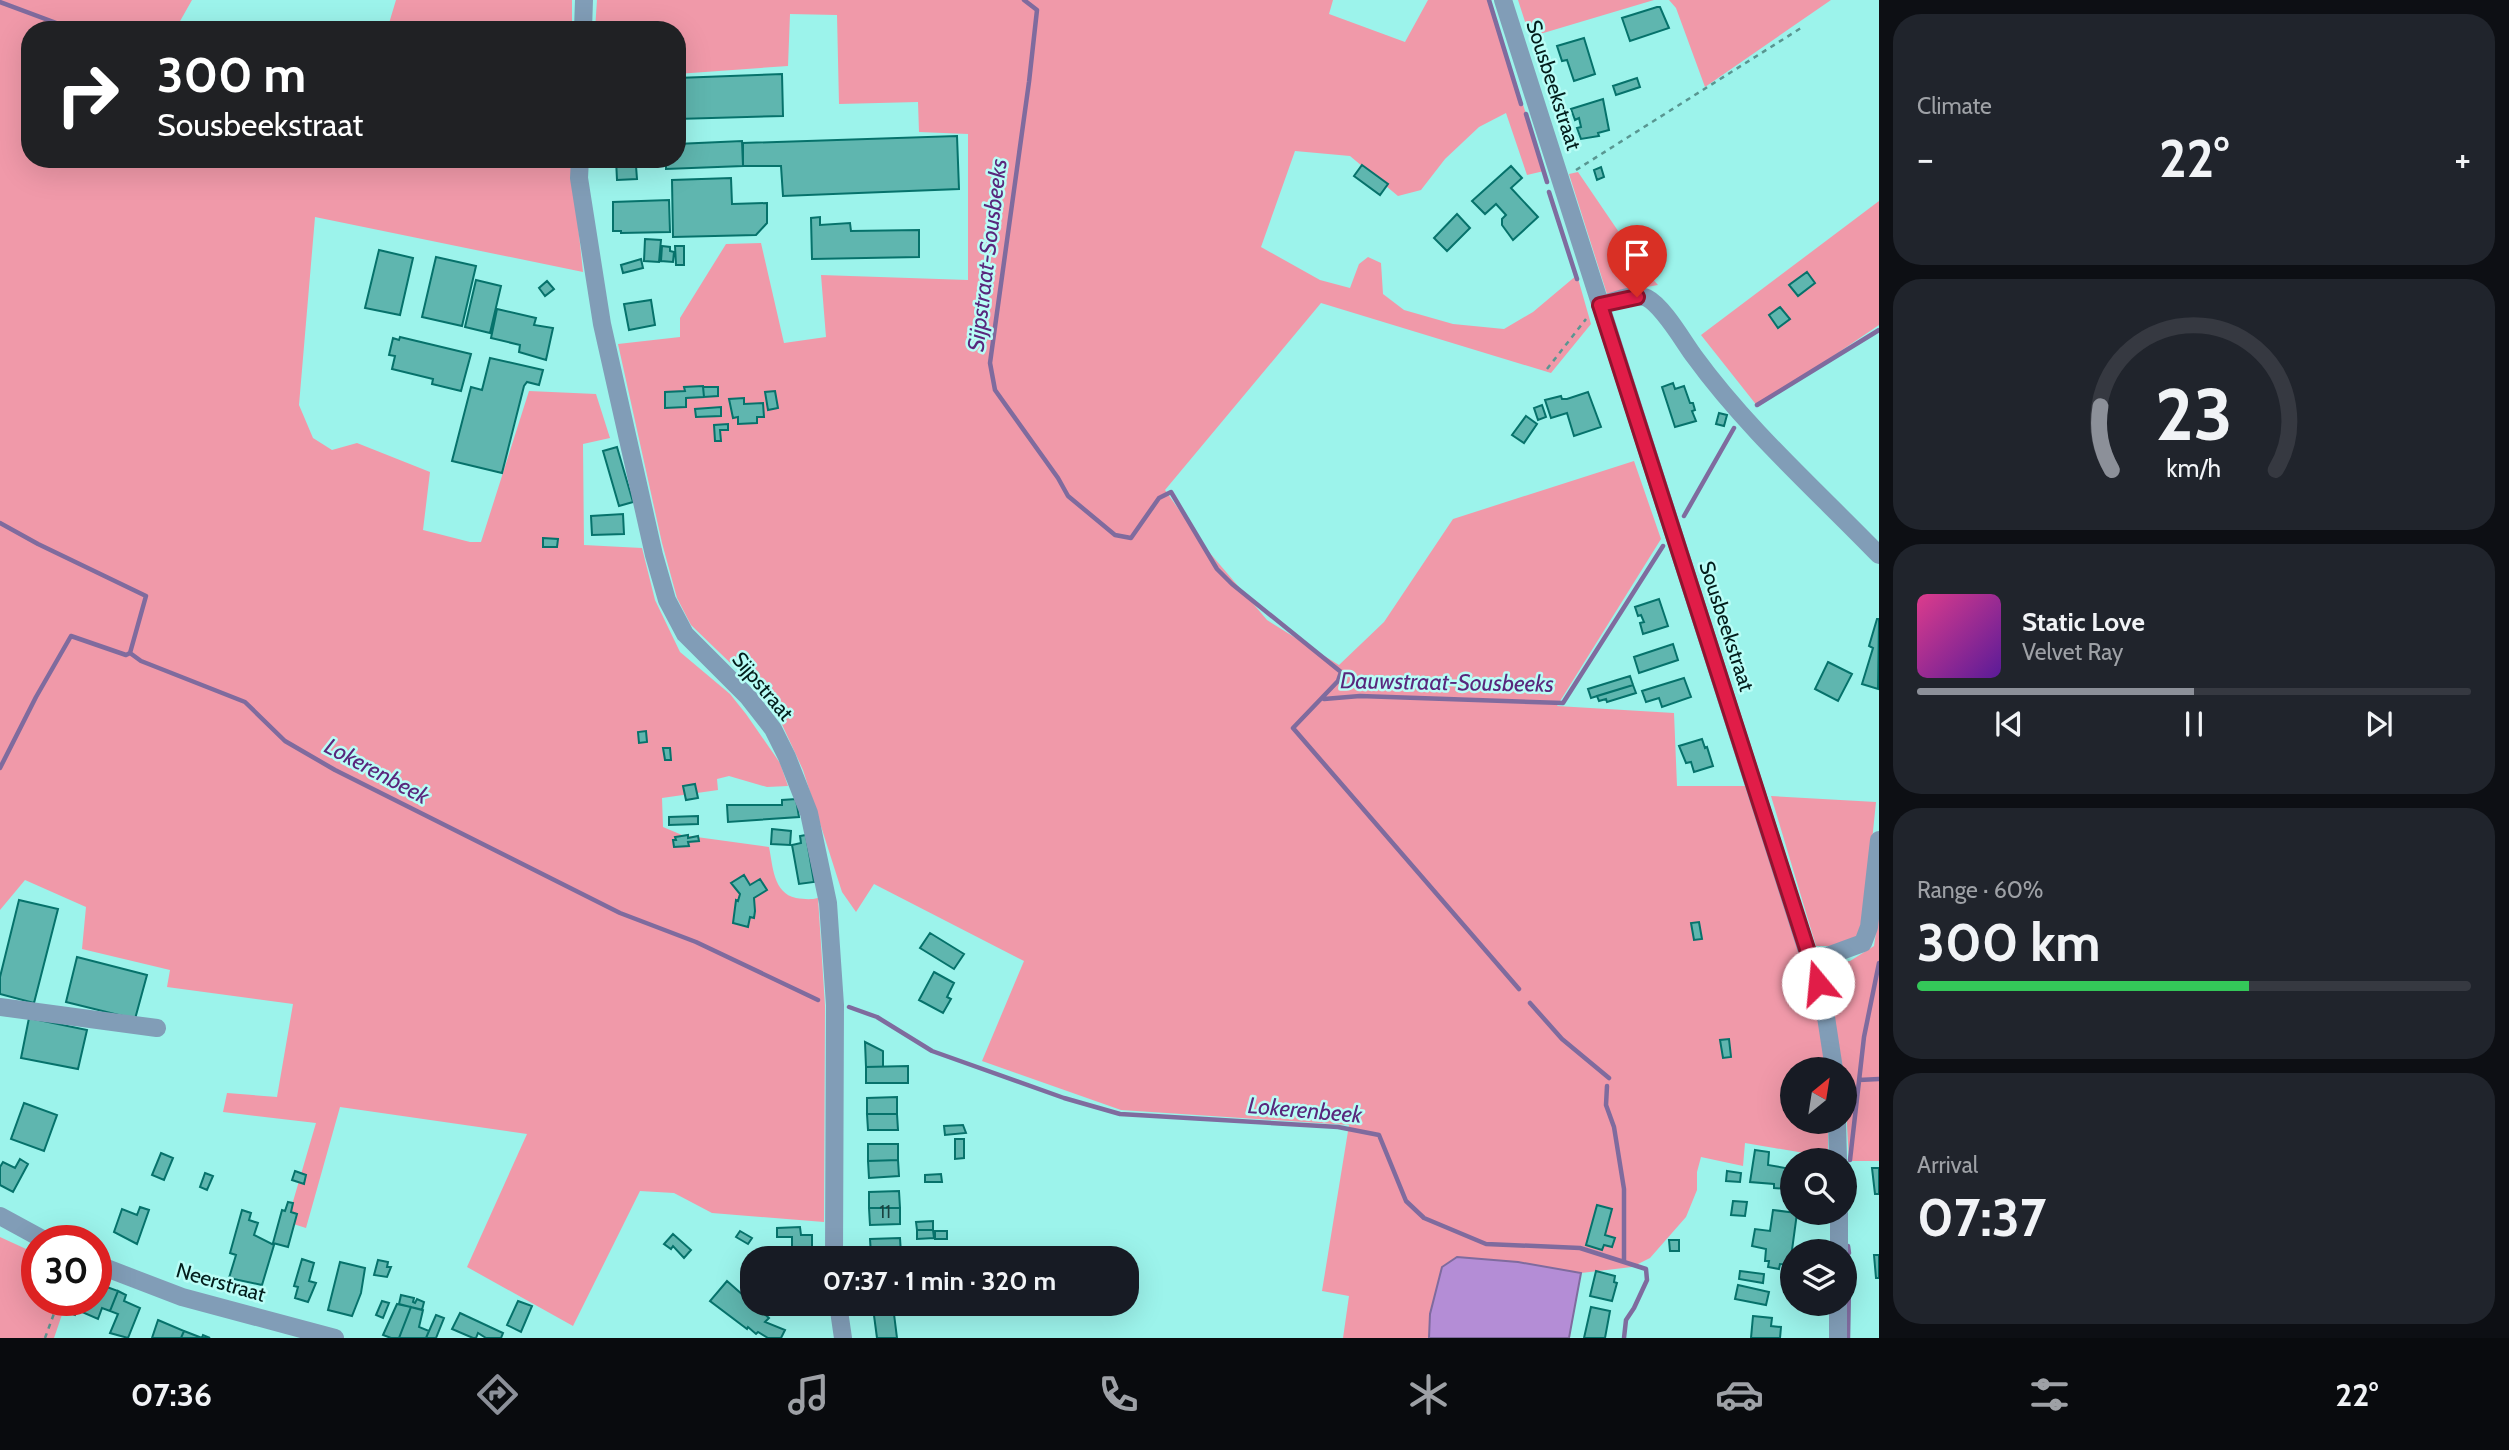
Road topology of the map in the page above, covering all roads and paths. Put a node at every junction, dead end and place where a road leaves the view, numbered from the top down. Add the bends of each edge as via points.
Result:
1 (584, 0) edge
2 (1503, 0) edge
3 (583, 21) edge
4 (1801, 28) dead end
5 (580, 168) edge
6 (1560, 178) junction
7 (1600, 305) junction
8 (1547, 369) dead end
9 (1879, 555) edge
10 (1879, 840) edge
11 (1811, 961) junction
12 (0, 1007) edge
13 (157, 1028) dead end
14 (1832, 1057) edge
15 (0, 1216) edge
16 (21, 1227) edge
17 (834, 1246) edge
18 (112, 1270) edge
19 (53, 1316) edge
20 (840, 1316) edge
21 (1838, 1316) edge
22 (45, 1338) edge
23 (335, 1338) edge
24 (843, 1338) edge
25 (1838, 1338) edge

1 - 3 street
2 - 6 street, Sousbeekstraat
4 - 6 path
5 - 17 street, Sijpstraat via 602,324 667,600 685,634 773,729 809,813 828,903 835,1005
6 - 7 street, Sousbeekstraat
7 - 8 path
7 - 9 street via 1646,297 1659,308 1713,382
7 - 11 street, Sousbeekstraat
10 - 11 street via 1869,928 1863,943
11 - 14 street, Sousbeekstraat
12 - 13 street
15 - 16 street
18 - 23 street, Neerstraat via 182,1297
19 - 22 path
20 - 24 street
21 - 25 street

